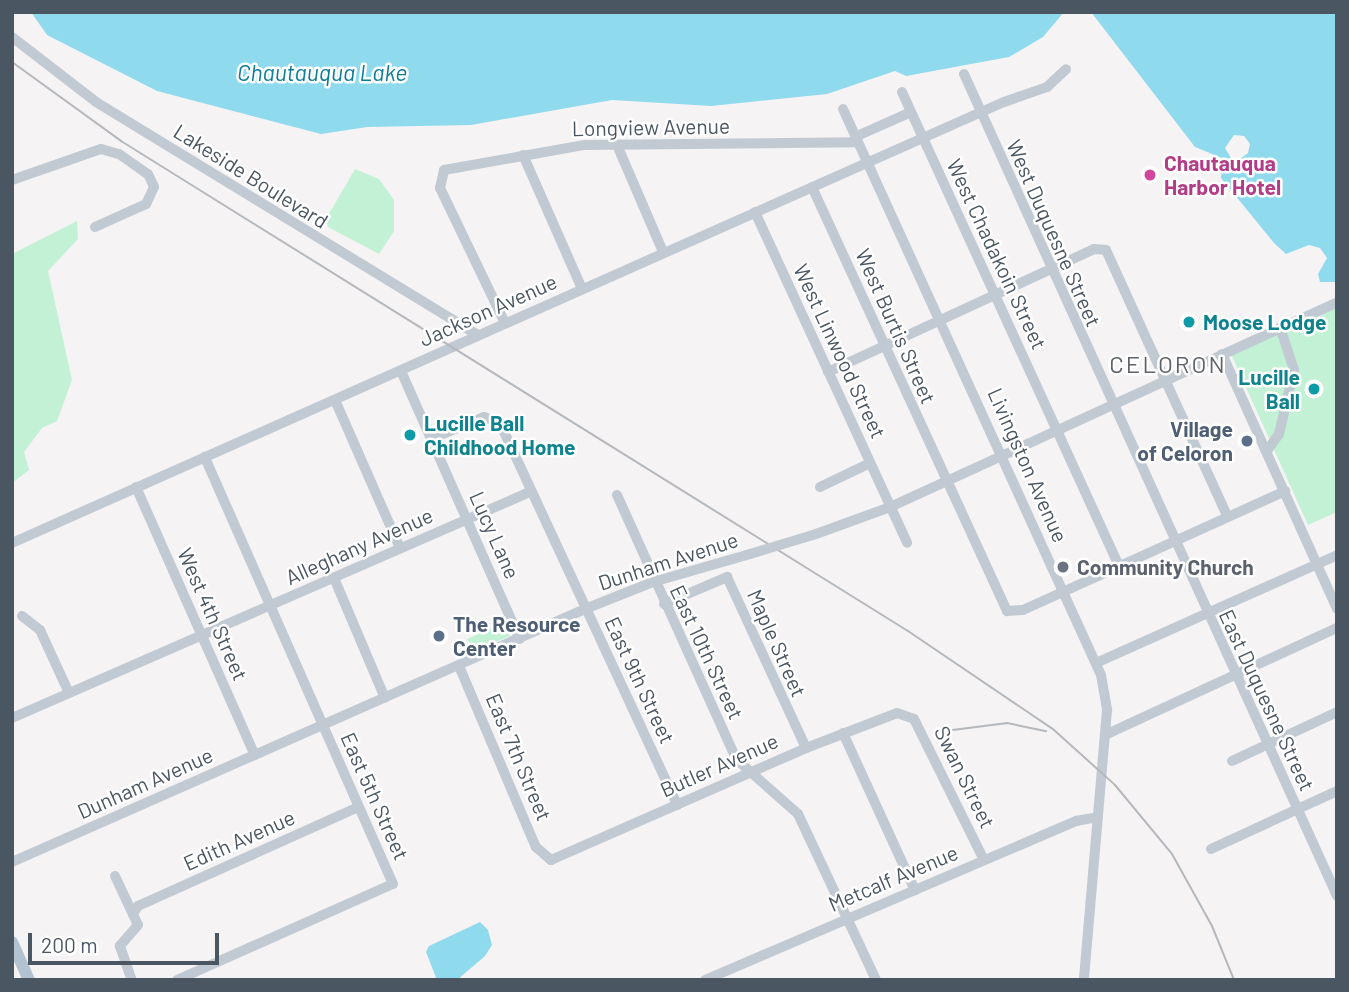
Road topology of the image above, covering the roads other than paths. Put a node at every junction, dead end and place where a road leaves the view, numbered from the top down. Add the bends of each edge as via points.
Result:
1 (12, 37) edge
2 (1066, 69) dead end
3 (964, 75) dead end
4 (902, 92) dead end
5 (843, 109) dead end
6 (911, 112) junction
7 (979, 113) junction
8 (923, 138) junction
9 (856, 140) junction
10 (617, 145) junction
11 (523, 155) junction
12 (868, 162) junction
13 (12, 180) edge
14 (812, 187) junction
15 (755, 212) junction
16 (95, 227) dead end
17 (663, 252) junction
18 (1049, 271) junction
19 (582, 289) junction
20 (996, 295) junction
21 (1337, 302) edge
22 (942, 320) junction
23 (505, 323) junction
24 (1280, 327) junction
25 (477, 335) junction
26 (884, 346) junction
27 (1222, 354) junction
28 (401, 371) junction
29 (828, 372) junction
30 (1168, 379) junction
31 (335, 400) junction
32 (1112, 405) junction
33 (1057, 431) junction
34 (431, 439) junction
35 (1267, 452) junction
36 (1003, 456) junction
37 (205, 457) junction
38 (870, 463) junction
39 (945, 482) junction
40 (136, 487) junction
41 (820, 487) dead end
42 (532, 491) junction
43 (1285, 491) junction
44 (617, 495) dead end
45 (890, 507) junction
46 (1227, 516) junction
47 (467, 520) junction
48 (1174, 540) junction
49 (12, 543) edge
50 (907, 543) dead end
51 (400, 548) junction
52 (1337, 555) edge
53 (1317, 562) junction
54 (1119, 566) junction
55 (334, 578) junction
56 (653, 582) junction
57 (1064, 592) junction
58 (664, 604) junction
59 (270, 606) junction
60 (1337, 608) edge
61 (585, 609) junction
62 (1205, 612) junction
63 (22, 617) dead end
64 (1337, 628) edge
65 (201, 635) junction
66 (520, 639) junction
67 (1096, 663) junction
68 (459, 666) junction
69 (1234, 675) junction
70 (69, 693) junction
71 (385, 698) junction
72 (1337, 712) edge
73 (907, 715) joint
74 (1107, 715) junction
75 (12, 718) edge
76 (322, 724) junction
77 (1126, 726) junction
78 (843, 733) junction
79 (1105, 736) junction
80 (1267, 745) junction
81 (806, 748) junction
82 (255, 755) junction
83 (1232, 761) dead end
84 (750, 772) junction
85 (1337, 791) edge
86 (677, 805) junction
87 (358, 807) junction
88 (1297, 810) junction
89 (1098, 817) junction
90 (1211, 849) dead end
91 (548, 859) joint
92 (984, 860) junction
93 (12, 862) edge
94 (116, 876) dead end
95 (915, 890) junction
96 (1337, 896) edge
97 (135, 910) junction
98 (849, 918) junction
99 (12, 942) edge
100 (16, 960) edge
101 (29, 980) edge
102 (132, 980) edge
103 (177, 980) edge
104 (705, 980) edge
105 (876, 980) edge
106 (1084, 980) edge

1 - 25 street, Lakeside Boulevard via 96,102
2 - 7 street, Jackson Avenue via 1047,87
3 - 7 street, West Duquesne Street
4 - 6 street, West Chadakoin Street
5 - 9 street, Livingston Avenue
6 - 8 street, West Chadakoin Street
6 - 9 street
7 - 8 street, Jackson Avenue
7 - 18 street, West Duquesne Street
8 - 12 street, Jackson Avenue
8 - 20 street, West Chadakoin Street
9 - 10 street, Longview Avenue
9 - 12 street, Livingston Avenue
10 - 11 street, Longview Avenue
10 - 17 street
11 - 19 street
11 - 23 street, Longview Avenue via 447,168 439,177 440,188
12 - 14 street, Jackson Avenue
12 - 22 street, Livingston Avenue
13 - 16 street via 101,149 143,170 153,187 146,204
14 - 15 street, Jackson Avenue
14 - 26 street, West Burtis Street
15 - 17 street, Jackson Avenue
15 - 29 street, West Linwood Street
17 - 19 street, Jackson Avenue
18 - 20 street
18 - 30 street via 1102,249 1116,265
18 - 32 street, West Duquesne Street
19 - 23 street, Jackson Avenue
20 - 22 street
20 - 33 street, West Chadakoin Street
21 - 24 street, Dunham Avenue
22 - 26 street
22 - 36 street, Livingston Avenue
23 - 25 street, Jackson Avenue
24 - 27 street, Dunham Avenue
24 - 35 street via 1294,370 1279,434
25 - 28 street, Jackson Avenue
26 - 29 street
26 - 39 street, West Burtis Street
27 - 30 street, Dunham Avenue
27 - 35 street
28 - 31 street, Jackson Avenue
28 - 34 street, Lucy Lane
29 - 38 street, West Linwood Street
30 - 32 street, Dunham Avenue
30 - 46 street
31 - 37 street, Jackson Avenue
31 - 51 street
32 - 33 street, Dunham Avenue
32 - 48 street, East Duquesne Street
33 - 36 street, Dunham Avenue
33 - 54 street, West Chadakoin Street
34 - 42 street, East 9th Street via 484,417 494,418 511,441
34 - 47 street, Lucy Lane
35 - 43 street
36 - 39 street, Dunham Avenue
36 - 57 street, Livingston Avenue
37 - 40 street, Jackson Avenue
37 - 59 street, East 5th Street
38 - 41 street
38 - 45 street, West Linwood Street
39 - 45 street, Dunham Avenue
39 - 57 street, West Burtis Street via 1002,605 1013,612
40 - 49 street, Jackson Avenue
40 - 65 street, West 4th Street
42 - 47 street, Alleghany Avenue
42 - 61 street, East 9th Street
43 - 46 street
43 - 53 street
44 - 56 street, East 10th Street
45 - 50 street, West Linwood Street
45 - 56 street, Dunham Avenue, bridge via 750,555
46 - 48 street
47 - 51 street, Alleghany Avenue
47 - 66 street, Lucy Lane
48 - 54 street
48 - 62 street, East Duquesne Street
51 - 55 street, Alleghany Avenue
52 - 53 street
53 - 60 street
53 - 62 street
54 - 57 street
55 - 59 street, Alleghany Avenue
55 - 71 street
56 - 58 street, East 10th Street
56 - 61 street, Dunham Avenue
57 - 67 street, Livingston Avenue
58 - 81 street, Maple Street via 727,577
58 - 84 street, East 10th Street via 736,759
59 - 65 street, Alleghany Avenue
59 - 76 street, East 5th Street
61 - 66 street, Dunham Avenue
61 - 86 street, East 9th Street
62 - 67 street
62 - 69 street, East Duquesne Street
63 - 70 street via 40,630
64 - 69 street
65 - 70 street, Alleghany Avenue
65 - 82 street, West 4th Street
66 - 68 street, Dunham Avenue
67 - 74 street, Livingston Avenue
68 - 71 street, Dunham Avenue
68 - 91 street, East 7th Street via 536,847
69 - 77 street
69 - 80 street, East Duquesne Street
70 - 75 street, Alleghany Avenue
71 - 76 street, Dunham Avenue
72 - 80 street
73 - 78 street, Butler Avenue via 885,715
73 - 92 street, Swan Street via 930,748
74 - 77 street
74 - 79 street, Livingston Avenue
76 - 82 street, Dunham Avenue
76 - 87 street, East 5th Street
77 - 79 street
78 - 81 street, Butler Avenue
78 - 95 street
79 - 89 street, Livingston Avenue
80 - 83 street
80 - 88 street, East Duquesne Street
81 - 84 street, Butler Avenue
82 - 93 street, Dunham Avenue
84 - 86 street, Butler Avenue
84 - 98 street, East 10th Street via 797,814
85 - 88 street
86 - 91 street, Butler Avenue
87 - 97 street, Edith Avenue
87 - 103 street, East 5th Street via 393,884
88 - 90 street
88 - 96 street, East Duquesne Street
89 - 92 street, Metcalf Avenue via 1076,821
89 - 106 street, Livingston Avenue
92 - 95 street, Metcalf Avenue
94 - 97 street
95 - 98 street, Metcalf Avenue
97 - 102 street via 138,926 119,951
98 - 104 street, Metcalf Avenue
98 - 105 street, East 10th Street
99 - 100 main road
100 - 101 main road

